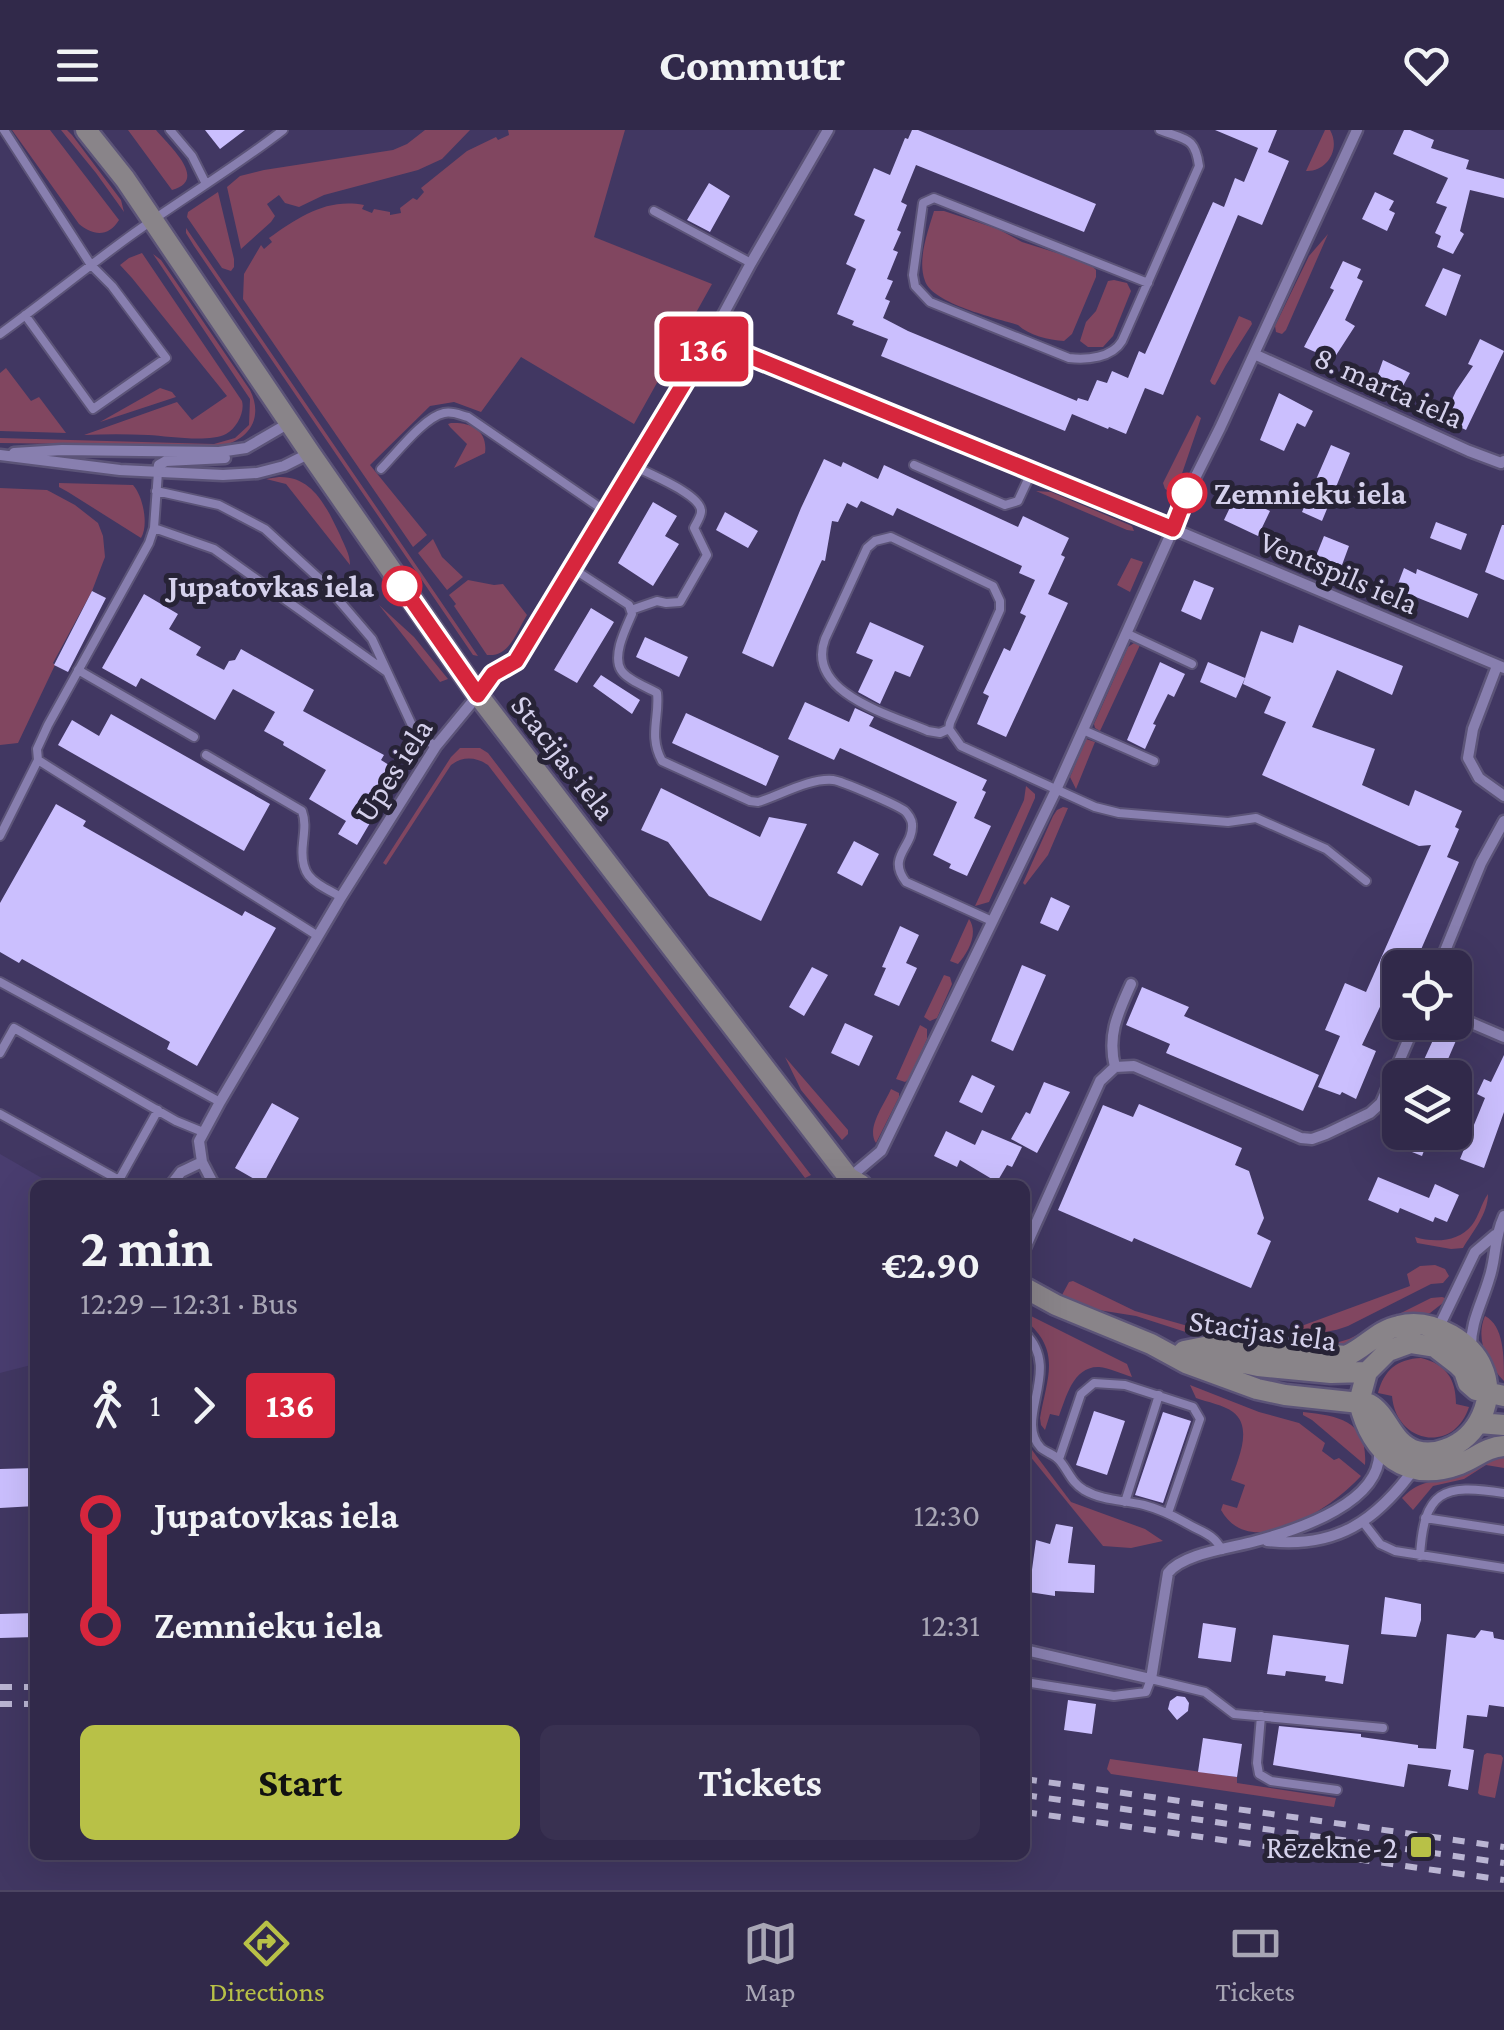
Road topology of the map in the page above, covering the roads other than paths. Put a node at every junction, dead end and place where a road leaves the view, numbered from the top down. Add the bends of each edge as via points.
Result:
1 (4, 130) edge
2 (86, 130) edge
3 (170, 130) edge
4 (283, 130) edge
5 (828, 130) edge
6 (1160, 130) edge
7 (1358, 130) edge
8 (206, 184) junction
9 (654, 211) dead end
10 (153, 221) junction
11 (751, 263) junction
12 (91, 266) junction
13 (1148, 282) junction
14 (26, 316) junction
15 (0, 334) edge
16 (710, 340) junction
17 (1254, 354) junction
18 (290, 422) junction
19 (243, 449) junction
20 (310, 454) junction
21 (2, 455) edge
22 (1504, 461) edge
23 (914, 465) dead end
24 (634, 466) junction
25 (381, 469) dead end
26 (1032, 471) junction
27 (158, 472) junction
28 (156, 491) junction
29 (605, 511) junction
30 (154, 528) junction
31 (1173, 529) junction
32 (572, 568) junction
33 (631, 610) junction
34 (1126, 633) junction
35 (1192, 664) dead end
36 (1501, 667) edge
37 (78, 670) junction
38 (387, 672) junction
39 (478, 695) junction
40 (949, 729) junction
41 (1083, 730) junction
42 (194, 737) dead end
43 (436, 746) junction
44 (206, 755) dead end
45 (38, 760) junction
46 (1154, 761) dead end
47 (1056, 790) junction
48 (1504, 796) edge
49 (1504, 822) edge
50 (0, 836) edge
51 (1366, 881) dead end
52 (341, 897) junction
53 (992, 921) junction
54 (318, 936) junction
55 (1445, 950) edge
56 (0, 982) edge
57 (1131, 984) dead end
58 (1472, 1023) edge
59 (1504, 1037) edge
60 (1408, 1040) edge
61 (0, 1052) edge
62 (1115, 1068) junction
63 (220, 1102) junction
64 (158, 1110) junction
65 (0, 1114) edge
66 (202, 1132) junction
67 (202, 1162) junction
68 (847, 1178) edge
69 (175, 1180) edge
70 (211, 1180) edge
71 (1504, 1216) edge
72 (1495, 1235) junction
73 (1030, 1237) edge
74 (1030, 1291) edge
75 (1438, 1328) junction
76 (1030, 1337) edge
77 (1150, 1344) junction
78 (1422, 1344) junction
79 (1471, 1350) junction
80 (1184, 1351) junction
81 (1367, 1372) junction
82 (1496, 1394) edge
83 (1159, 1395) junction
84 (1359, 1402) junction
85 (1479, 1423) junction
86 (1504, 1425) edge
87 (1504, 1446) edge
88 (1379, 1447) junction
89 (1059, 1459) junction
90 (1421, 1461) junction
91 (1504, 1493) edge
92 (1125, 1502) junction
93 (1168, 1513) junction
94 (1425, 1518) junction
95 (1363, 1522) junction
96 (1504, 1530) edge
97 (1261, 1540) junction
98 (1222, 1550) junction
99 (1420, 1556) junction
100 (1504, 1568) edge
101 (1030, 1651) edge
102 (1150, 1679) junction
103 (1030, 1683) edge
104 (1261, 1716) junction
105 (1383, 1728) dead end
106 (1337, 1790) dead end

1 - 12 lane
2 - 10 main road, Stacijas iela
3 - 8 lane
4 - 8 lane
5 - 11 street, Upes iela
6 - 13 lane via 1192,143 1199,166
7 - 17 street
8 - 10 lane
9 - 11 lane
10 - 12 lane
10 - 18 main road, Stacijas iela
11 - 16 street, Upes iela
12 - 14 lane
12 - 14 lane via 166,358 93,409
13 - 13 lane via 1118,348 1069,358 922,294 914,275 923,203 934,198
14 - 15 lane
16 - 24 street, Upes iela
16 - 26 street, Ventspils iela
17 - 22 street, 8. marta iela
17 - 31 street
18 - 19 street
18 - 20 main road, Stacijas iela
19 - 21 street
19 - 27 street via 224,458 166,461
20 - 27 street via 257,473
20 - 39 main road, Stacijas iela
21 - 27 street
23 - 26 lane via 1005,505 1018,502
24 - 29 street, Upes iela
24 - 33 lane via 698,501 701,516 694,528 706,556 680,602
25 - 29 lane via 429,419 454,412
26 - 31 street, Ventspils iela
27 - 28 lane
28 - 30 lane
28 - 38 lane via 219,505 265,529 372,639
29 - 32 street, Upes iela
30 - 37 lane
30 - 38 lane via 214,549
31 - 34 street
31 - 36 street, Ventspils iela
32 - 33 lane
32 - 39 street, Upes iela via 516,661 493,674
33 - 53 lane via 619,667 657,693 654,723 662,761 750,801 835,780 904,811 912,822 898,870 906,882
34 - 35 lane
34 - 41 street
36 - 48 street via 1473,729 1468,758 1479,778
37 - 42 lane
37 - 45 lane via 37,749
38 - 43 lane via 416,734
39 - 43 street, Upes iela
39 - 68 main road, Stacijas iela
40 - 40 lane via 1000,610 997,592 891,537 875,541 824,639 823,663 829,678 854,700 928,731
40 - 47 lane via 961,746
41 - 46 lane
41 - 47 street
43 - 52 street, Upes iela
44 - 52 lane via 302,811 304,871
45 - 50 lane
45 - 54 lane
47 - 51 lane via 1118,814 1256,818 1326,849
47 - 53 street
49 - 55 street
52 - 54 street, Upes iela
53 - 68 street via 881,1151
54 - 63 street, Upes iela
56 - 63 lane
57 - 62 street via 1113,1026
58 - 59 street
60 - 62 street via 1382,1102 1312,1140 1134,1066
61 - 64 lane via 14,1028
62 - 73 street via 1100,1081
63 - 66 street, Upes iela
64 - 65 lane via 119,1180
64 - 66 lane
66 - 67 street
67 - 69 street
67 - 70 street
71 - 72 street
72 - 75 street, Stacijas iela via 1475,1252
72 - 79 street
74 - 77 main road, Stacijas iela
75 - 78 street, Stacijas iela
75 - 79 main road
75 - 80 main road via 1393,1327 1346,1356 1214,1345
76 - 89 lane via 1041,1365 1034,1438
77 - 80 main road, Stacijas iela
77 - 84 main road, Stacijas iela via 1257,1389
78 - 81 main road, Stacijas iela via 1388,1351
78 - 82 main road via 1457,1364 1476,1390
79 - 82 main road
80 - 81 main road, Stacijas iela via 1258,1366
81 - 84 main road, Stacijas iela
82 - 85 main road
83 - 89 lane via 1107,1382 1087,1387
83 - 92 lane
83 - 93 lane via 1193,1407 1200,1419
84 - 88 main road
84 - 90 main road via 1377,1408
85 - 86 main road
85 - 90 main road via 1468,1437
87 - 90 main road via 1437,1470
88 - 90 main road via 1400,1464
88 - 97 street via 1376,1473 1357,1495 1317,1520
89 - 92 lane via 1086,1491
90 - 95 street
91 - 94 lane via 1467,1488 1442,1495
92 - 93 lane
93 - 98 lane via 1205,1530
94 - 96 lane
94 - 99 lane
95 - 97 street via 1330,1538
95 - 99 lane via 1380,1544
97 - 98 street
98 - 102 street via 1174,1565 1168,1573
99 - 100 lane
101 - 102 street
102 - 103 lane via 1146,1692 1114,1696
102 - 104 lane via 1205,1692 1234,1714
104 - 105 lane
104 - 106 lane via 1259,1774

